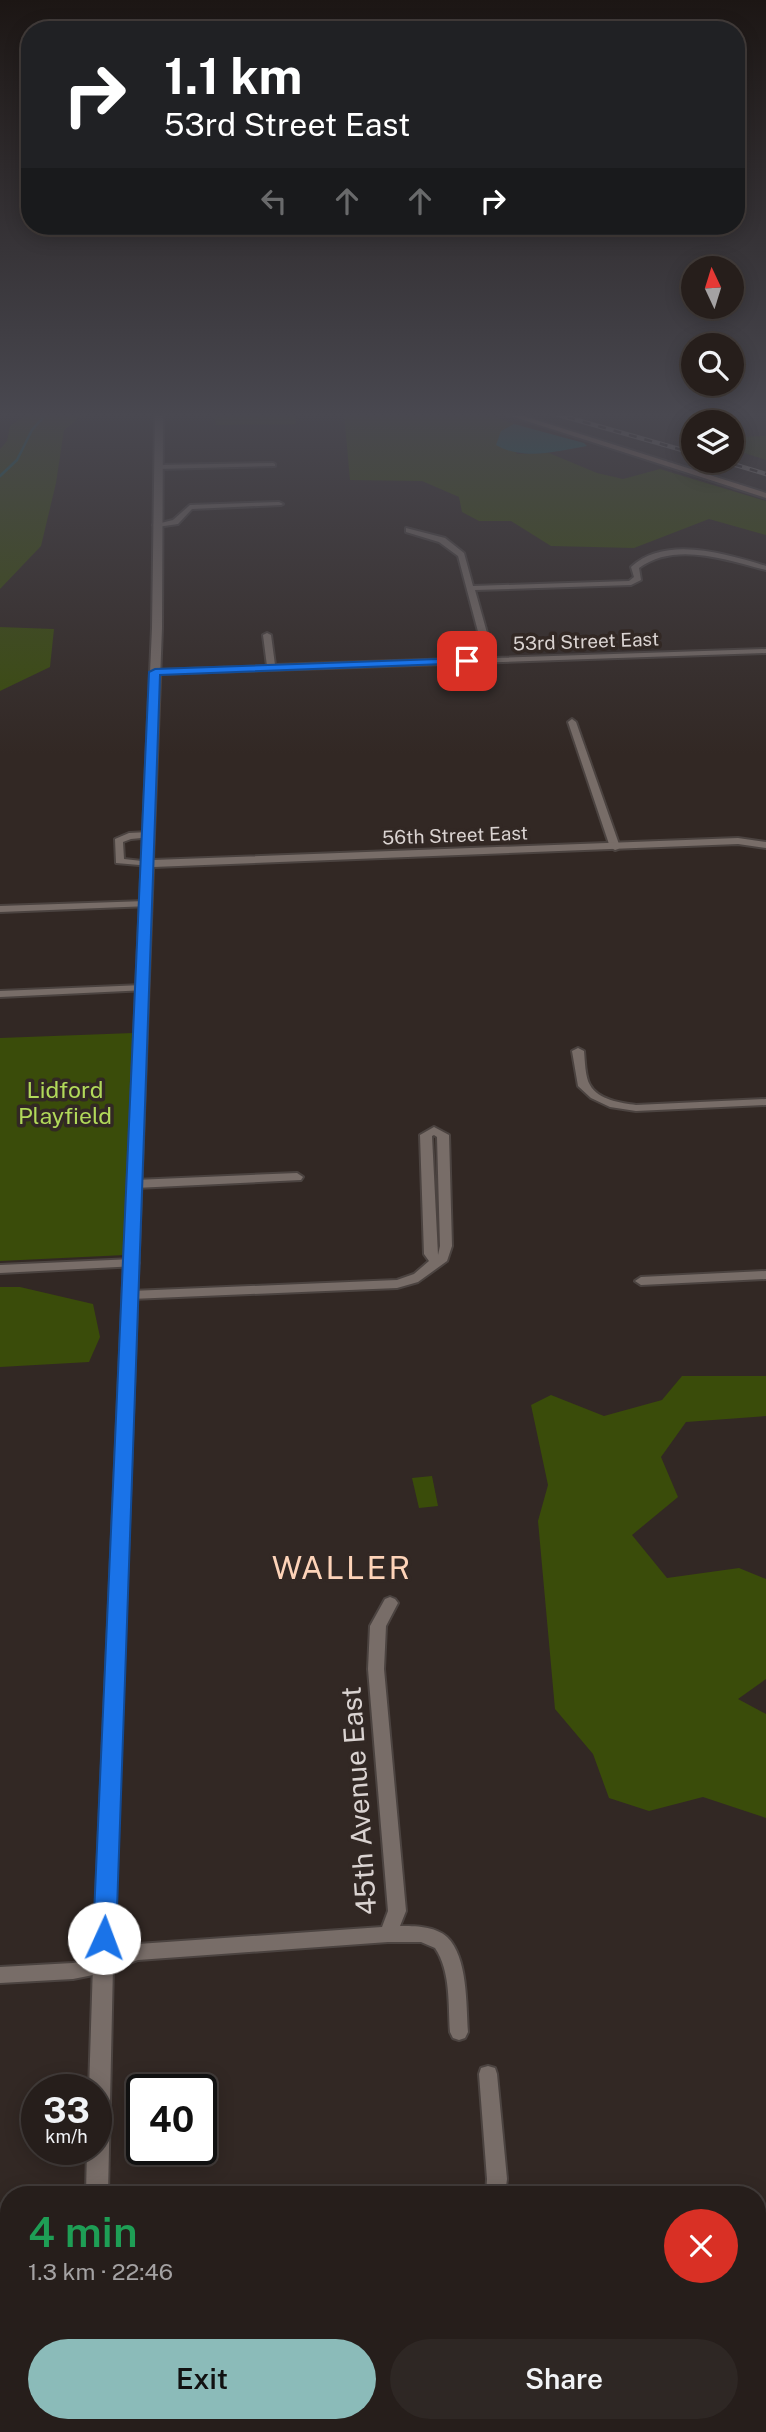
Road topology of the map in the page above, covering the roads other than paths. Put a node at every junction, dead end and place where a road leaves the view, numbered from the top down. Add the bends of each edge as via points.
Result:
1 (157, 526) edge
2 (409, 530) dead end
3 (766, 569) edge
4 (471, 588) junction
5 (267, 635) dead end
6 (766, 650) edge
7 (490, 660) junction
8 (271, 668) junction
9 (155, 672) junction
10 (572, 722) dead end
11 (149, 835) junction
12 (764, 844) edge
13 (615, 847) junction
14 (148, 864) junction
15 (146, 904) junction
16 (0, 909) edge
17 (143, 988) junction
18 (0, 994) edge
19 (578, 1051) dead end
20 (766, 1102) edge
21 (297, 1178) dead end
22 (135, 1184) junction
23 (436, 1261) junction
24 (133, 1263) junction
25 (0, 1269) edge
26 (766, 1275) edge
27 (641, 1281) dead end
28 (131, 1295) junction
29 (390, 1603) dead end
30 (388, 1934) junction
31 (103, 1965) junction
32 (0, 1975) edge
33 (459, 2032) dead end
34 (488, 2074) dead end
35 (96, 2186) edge
36 (497, 2186) edge

1 - 9 street
2 - 4 street via 452,547 462,559
3 - 4 street via 715,556 675,553 642,561 635,567 638,578 631,583
4 - 7 street
5 - 8 street
6 - 7 street, 53rd Street East
7 - 8 street, 53rd Street East
8 - 9 street, 53rd Street East
9 - 11 street
10 - 13 street
11 - 14 street
11 - 14 street via 118,841 119,861
12 - 13 street, 56th Street East via 738,841
13 - 14 street, 56th Street East
14 - 15 street
15 - 16 street
15 - 17 street
17 - 18 street
17 - 22 street
19 - 20 street via 585,1088 614,1105
21 - 22 street
22 - 24 street
23 - 23 street via 443,1258 446,1237 443,1135 434,1130 426,1135 430,1254
23 - 28 street via 419,1277 397,1284
24 - 25 street
24 - 28 street
26 - 27 street
28 - 31 street
29 - 30 street, 45th Avenue East via 378,1626 376,1645 397,1911
30 - 31 street via 150,1951
30 - 33 street, 45th Avenue East via 432,1937 446,1946
31 - 32 street
31 - 35 street
34 - 36 street

